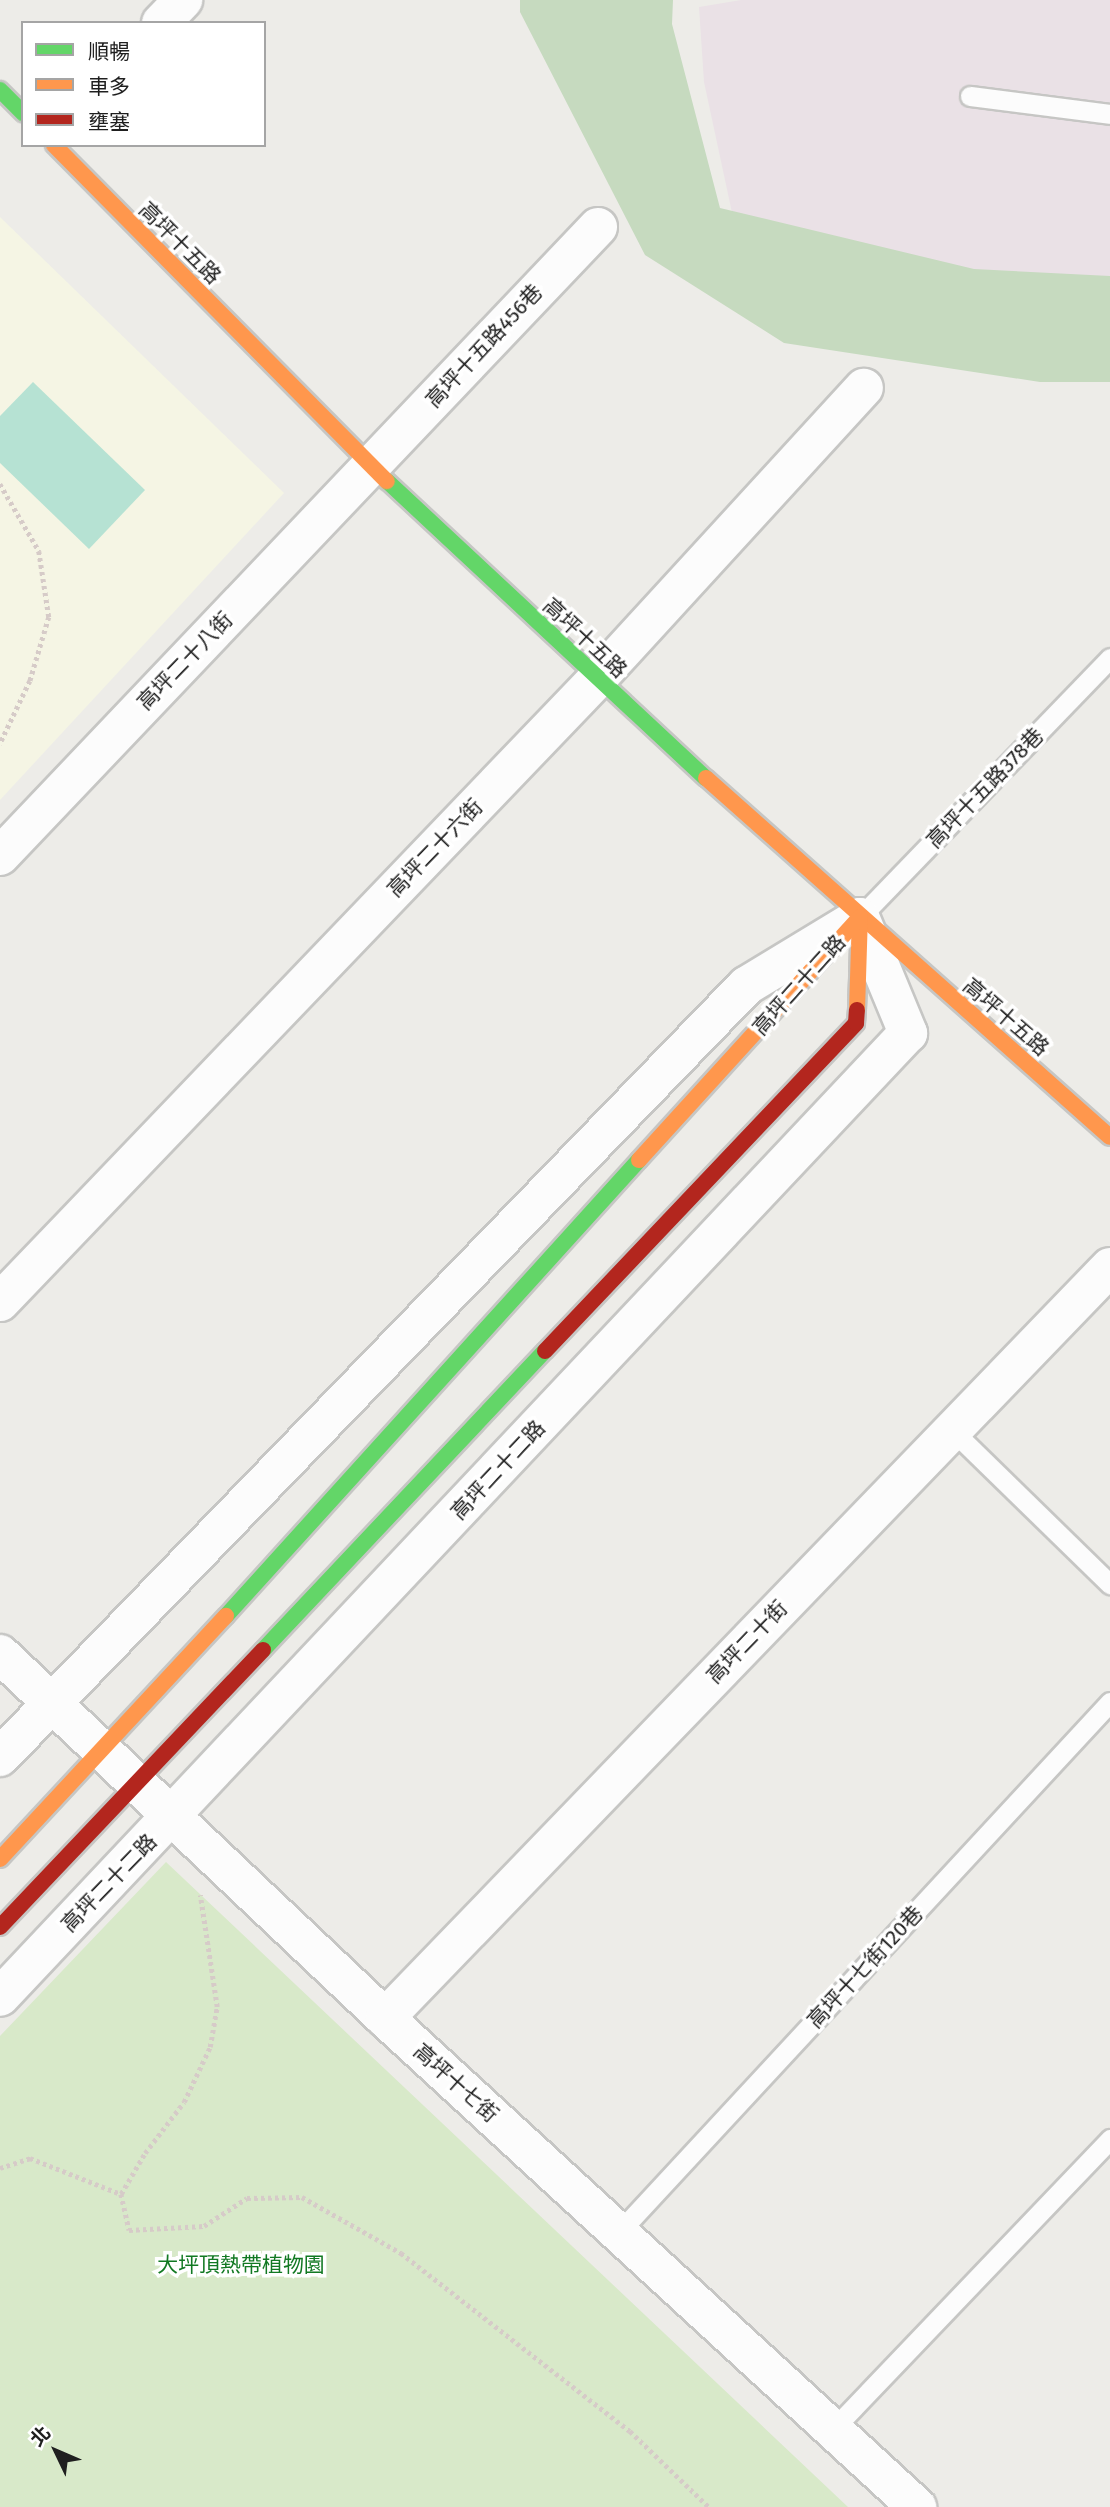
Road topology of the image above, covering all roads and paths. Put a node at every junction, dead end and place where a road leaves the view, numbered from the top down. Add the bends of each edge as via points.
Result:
1 (183, 0) edge
2 (163, 21) edge
3 (0, 90) edge
4 (970, 96) dead end
5 (21, 111) edge
6 (1110, 114) edge
7 (56, 147) edge
8 (598, 227) dead end
9 (864, 388) dead end
10 (371, 466) junction
11 (0, 484) edge
12 (1110, 658) edge
13 (597, 679) junction
14 (0, 744) edge
15 (0, 856) edge
16 (860, 917) junction
17 (1110, 1137) edge
18 (1110, 1267) edge
19 (0, 1302) edge
20 (951, 1430) junction
21 (1110, 1584) edge
22 (0, 1654) edge
23 (1110, 1702) edge
24 (52, 1703) junction
25 (103, 1751) junction
26 (0, 1757) edge
27 (136, 1784) junction
28 (171, 1817) junction
29 (0, 1859) edge
30 (216, 1859) junction
31 (0, 1927) edge
32 (0, 1997) edge
33 (385, 2018) junction
34 (1110, 2139) edge
35 (0, 2168) edge
36 (121, 2194) junction
37 (620, 2231) junction
38 (835, 2428) junction
39 (709, 2507) edge
40 (917, 2507) edge

1 - 2 street
3 - 5 street
4 - 6 lane
7 - 10 street, 高坪十五路
8 - 10 street, 高坪十五路456巷
9 - 13 street, 高坪二十六街
10 - 13 street, 高坪十五路
10 - 15 street, 高坪二十八街
11 - 14 path via 39,551 49,617 30,681
12 - 16 lane, 高坪十五路378巷
13 - 16 street, 高坪十五路
13 - 19 street, 高坪二十六街
16 - 17 street, 高坪十五路
16 - 24 street, 高坪二十二路 via 746,986
16 - 25 street, 高坪二十二路
16 - 27 street, 高坪二十二路 via 856,1023
16 - 28 street, 高坪二十二路 via 908,1033
18 - 20 street, 高坪二十街
20 - 21 lane
20 - 33 street, 高坪二十街
22 - 24 street, 高坪十七街
23 - 37 lane, 高坪十七街120巷
24 - 25 street, 高坪十七街
24 - 26 street, 高坪二十二路
25 - 27 street, 高坪十七街
25 - 29 street, 高坪二十二路
27 - 28 street, 高坪十七街
27 - 31 street, 高坪二十二路
28 - 30 street, 高坪十七街
28 - 32 street, 高坪二十二路
30 - 33 street, 高坪十七街
30 - 36 path via 199,1896 217,2007 210,2047 184,2102
33 - 37 street, 高坪十七街
34 - 38 lane
35 - 36 path via 30,2158
36 - 39 path via 130,2230 204,2226 247,2198 302,2197 401,2253 630,2431
37 - 38 street, 高坪十七街
38 - 40 street, 高坪十七街

